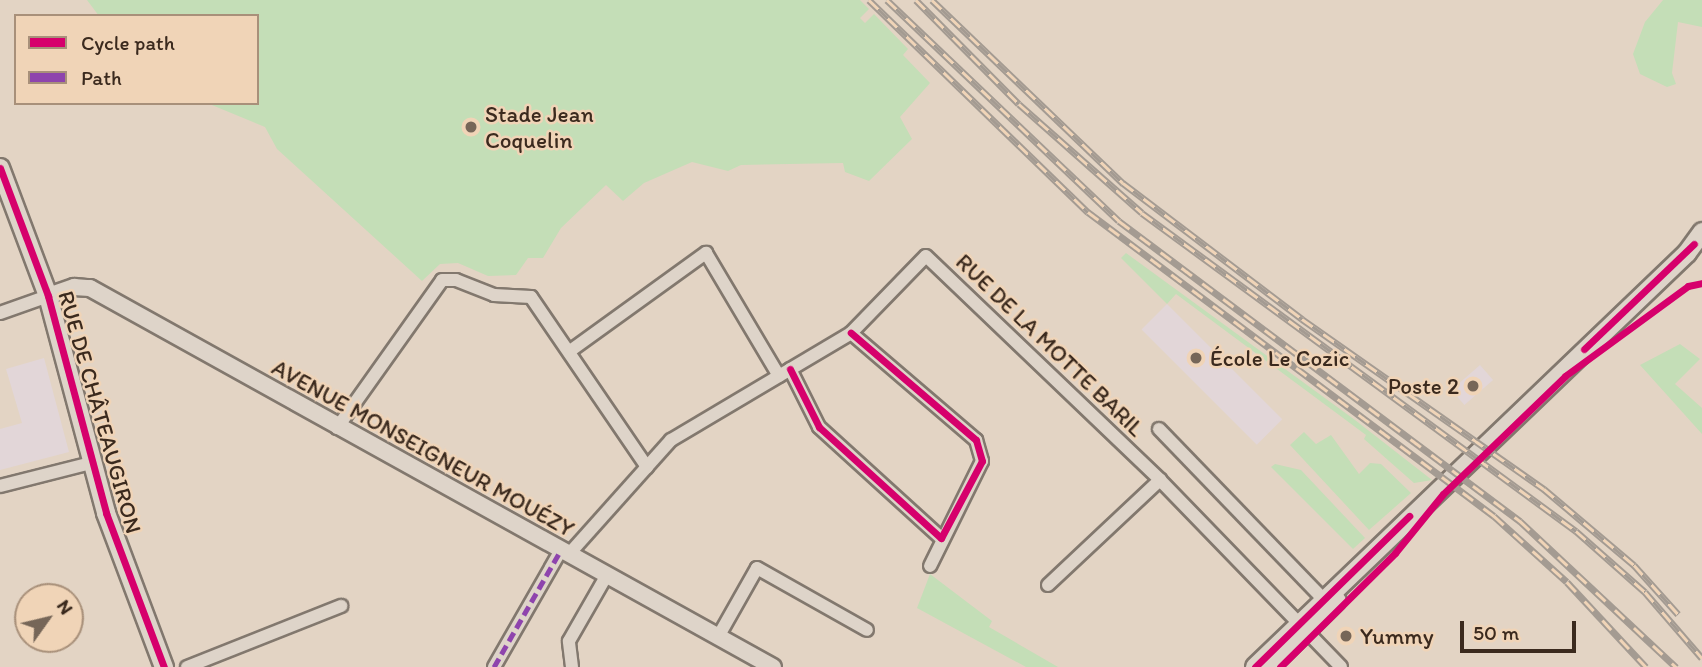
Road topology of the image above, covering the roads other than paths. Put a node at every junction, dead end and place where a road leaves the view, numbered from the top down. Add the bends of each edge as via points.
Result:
1 (0, 168) edge
2 (1699, 243) edge
3 (48, 296) junction
4 (0, 313) edge
5 (851, 333) junction
6 (570, 351) junction
7 (785, 372) junction
8 (337, 428) junction
9 (1159, 429) dead end
10 (91, 464) junction
11 (647, 467) junction
12 (1160, 480) junction
13 (0, 486) edge
14 (941, 538) junction
15 (565, 552) junction
16 (930, 566) dead end
17 (607, 575) junction
18 (1048, 585) dead end
19 (1326, 602) junction
20 (341, 606) dead end
21 (1303, 624) junction
22 (867, 630) dead end
23 (718, 637) junction
24 (164, 667) edge
25 (187, 667) edge
26 (494, 667) edge
27 (572, 667) edge
28 (773, 667) edge
29 (1255, 667) edge
30 (1269, 667) edge
31 (1341, 667) edge

1 - 3 main road, RUE DE CHÂTEAUGIRON
2 - 19 main road via 1441,486
3 - 4 street
3 - 8 street, AVENUE MONSEIGNEUR MOUÉZY via 74,287 90,288
3 - 10 main road, RUE DE CHÂTEAUGIRON
5 - 7 street, RUE DE LA MOTTE BARIL
5 - 12 street, RUE DE LA MOTTE BARIL via 926,256
5 - 14 street via 976,439 982,461
6 - 7 street via 706,253
6 - 8 street via 531,297 494,295 456,280 442,280
6 - 11 street
7 - 11 street, RUE DE LA MOTTE BARIL via 671,440
7 - 14 street via 819,427
8 - 15 street, AVENUE MONSEIGNEUR MOUÉZY
9 - 19 street
10 - 13 street
10 - 24 main road, RUE DE CHÂTEAUGIRON
11 - 15 street, RUE DE LA MOTTE BARIL
12 - 18 street
12 - 21 street, RUE DE LA MOTTE BARIL
14 - 16 street
15 - 17 street, AVENUE MONSEIGNEUR MOUÉZY
15 - 26 street, RUE DE LA MOTTE BARIL
17 - 23 street, AVENUE MONSEIGNEUR MOUÉZY
17 - 27 street via 569,640
19 - 21 main road
20 - 25 street
21 - 29 main road
21 - 30 main road
21 - 31 street, RUE DE LA MOTTE BARIL
22 - 23 street via 757,568
23 - 28 street, AVENUE MONSEIGNEUR MOUÉZY

